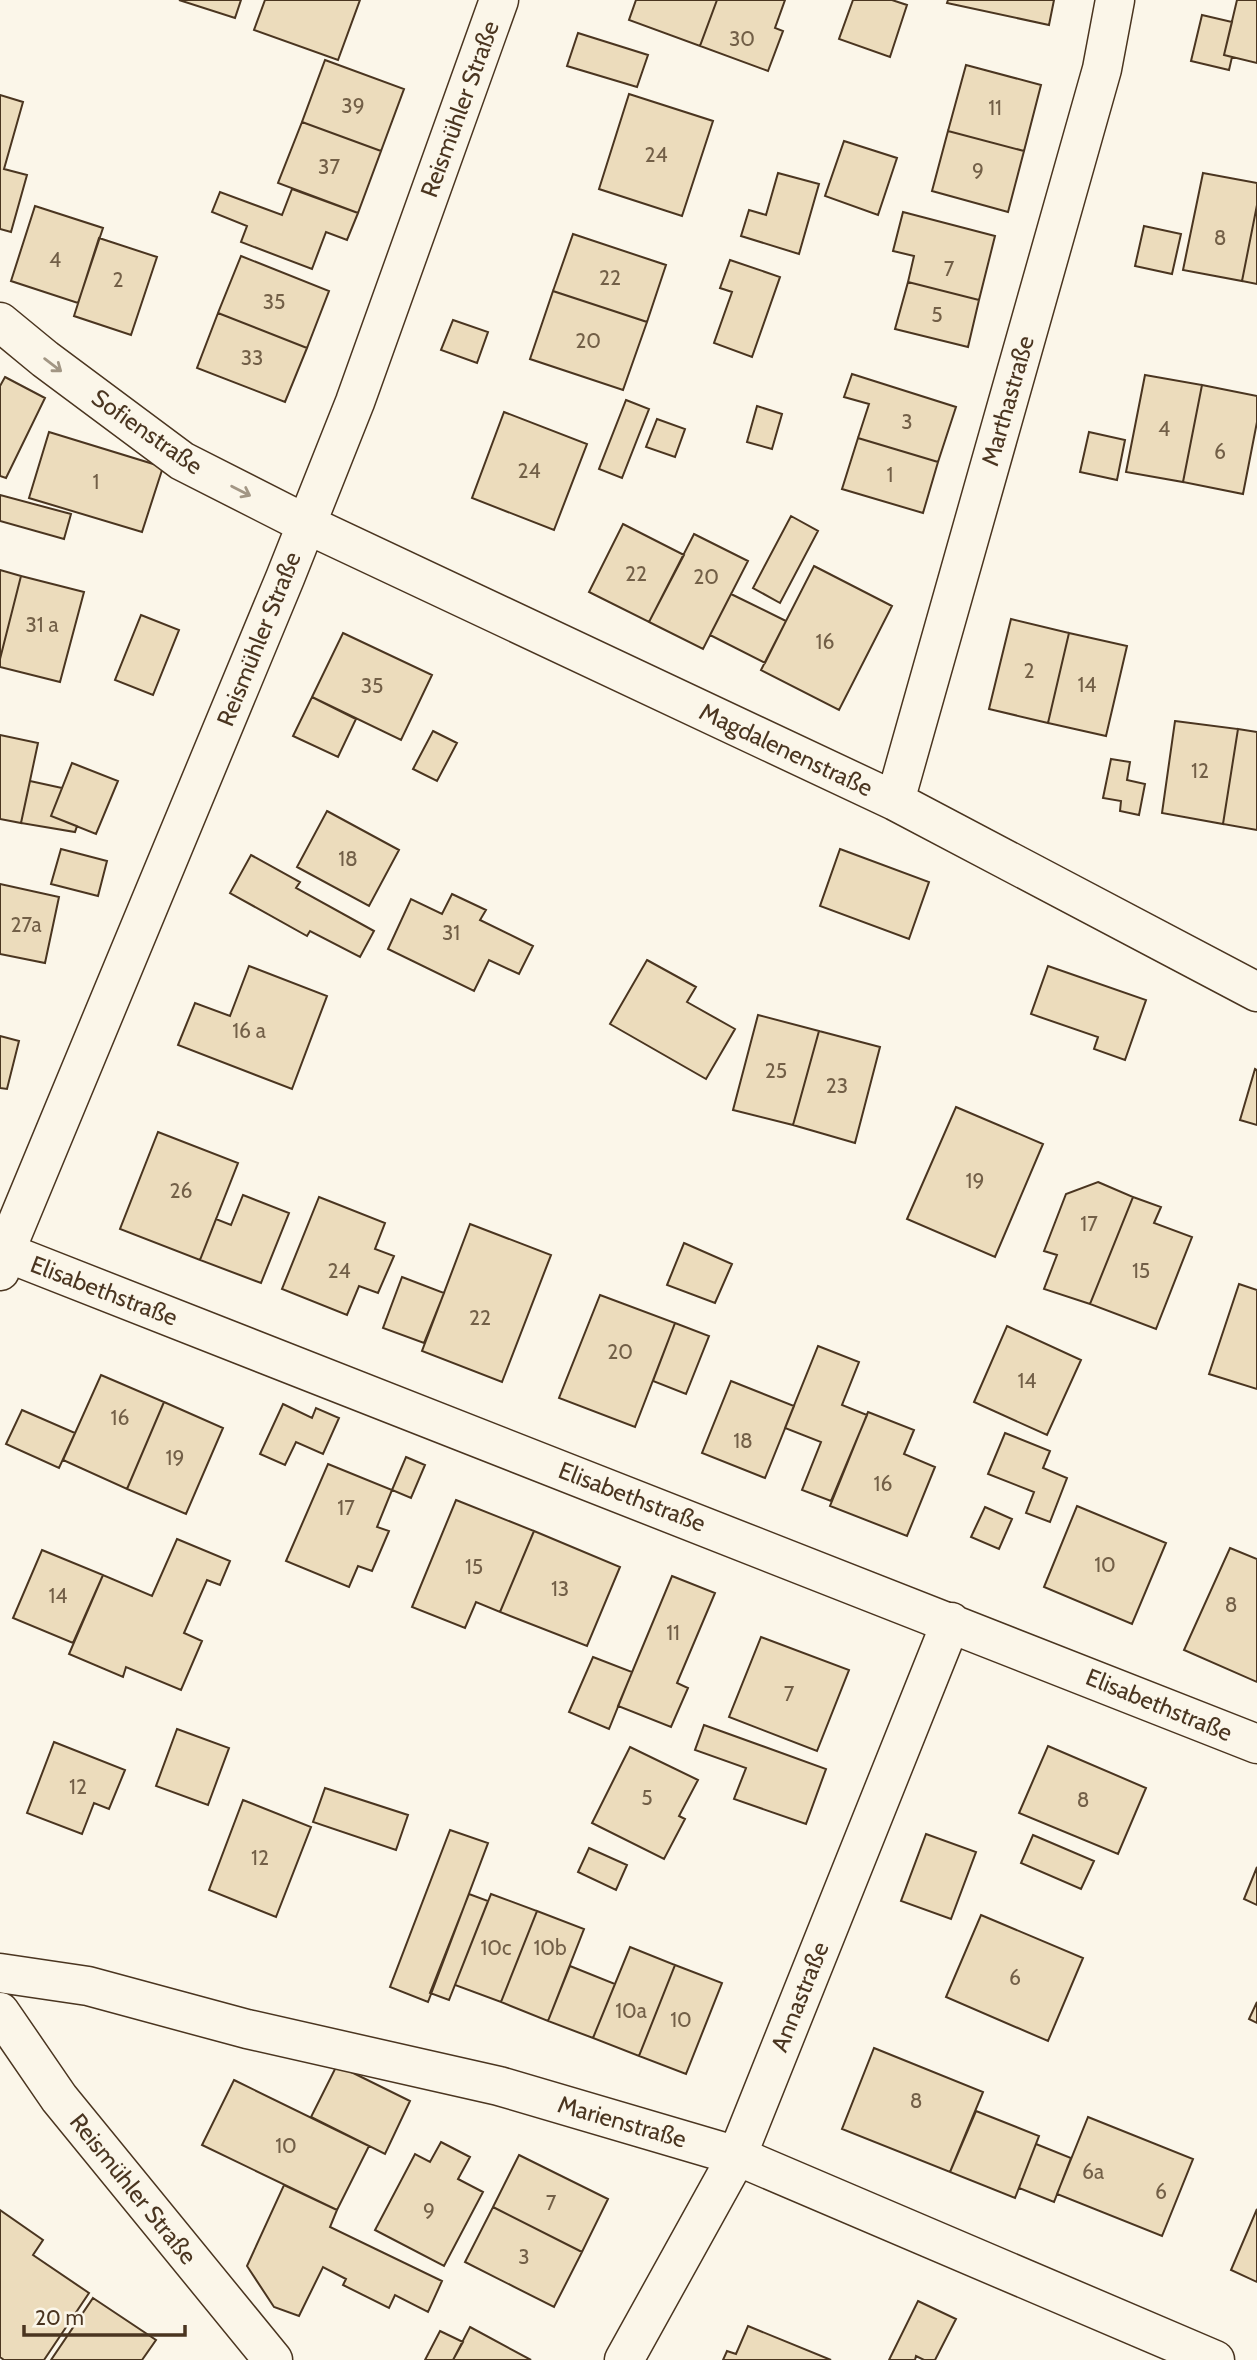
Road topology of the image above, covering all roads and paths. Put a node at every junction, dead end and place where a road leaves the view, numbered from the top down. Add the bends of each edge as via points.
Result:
1 (499, 0) edge
2 (1115, 0) edge
3 (0, 322) edge
4 (306, 524) junction
5 (895, 801) junction
6 (1257, 992) edge
7 (3, 1262) edge
8 (951, 1622) junction
9 (1257, 1744) edge
10 (0, 1973) edge
11 (0, 2012) edge
12 (737, 2156) junction
13 (273, 2360) edge
14 (624, 2360) edge
15 (1215, 2360) edge

1 - 4 street, Reismühler Straße via 355,402
2 - 5 street, Marthastraße via 1101,69
3 -> 4 street, Sofienstraße via 182,461
4 - 5 street, Magdalenenstraße
4 - 7 street, Reismühler Straße
5 - 6 street, Magdalenenstraße
7 - 8 street, Elisabethstraße
8 - 9 street, Elisabethstraße
8 - 12 street, Annastraße
10 - 12 street, Marienstraße via 88,1986 247,2029 499,2086
11 - 13 street, Reismühler Straße via 59,2098
12 - 14 street, Annastraße
12 - 15 street, Marienstraße

